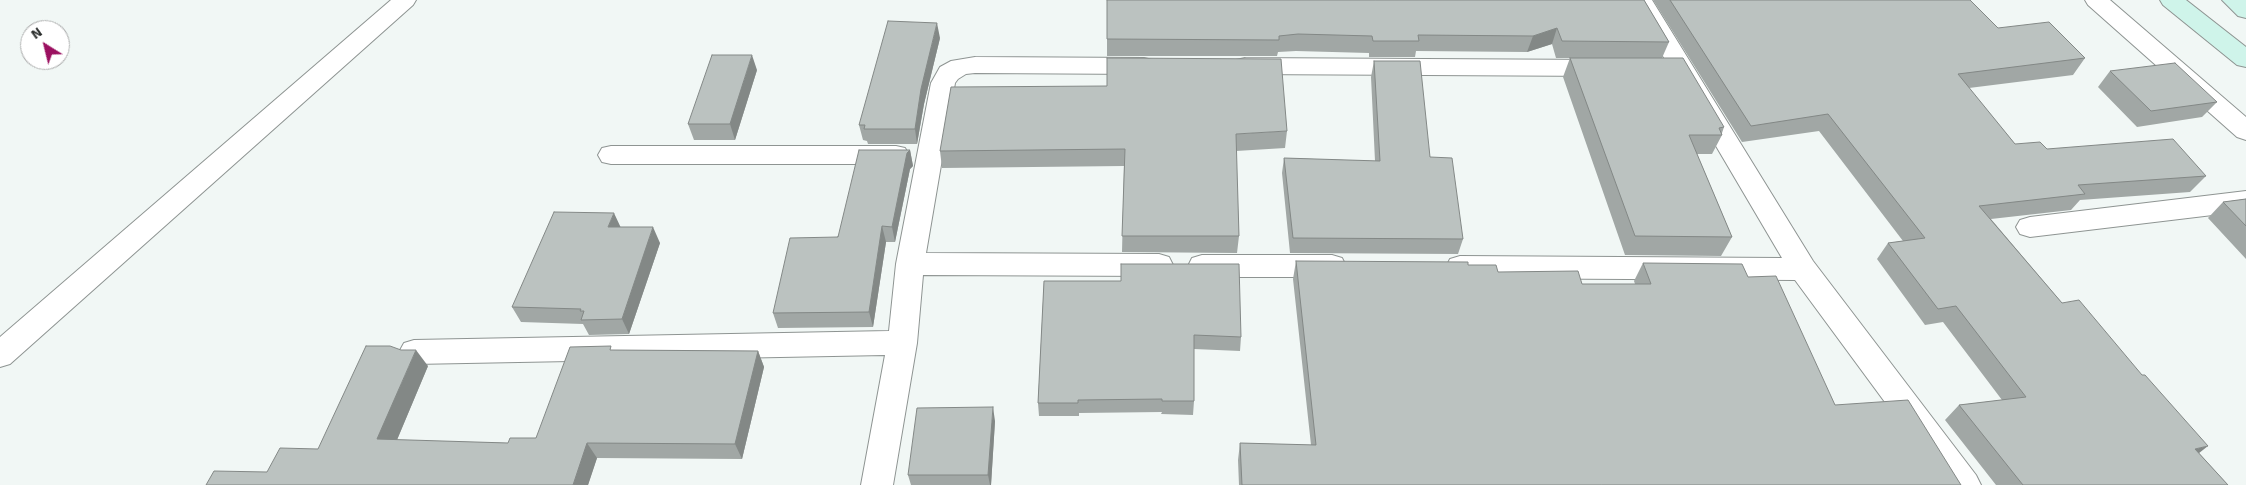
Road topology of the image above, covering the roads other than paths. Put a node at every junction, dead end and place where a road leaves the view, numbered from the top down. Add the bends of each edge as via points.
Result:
1 (404, 0) edge
2 (1641, 0) edge
3 (2096, 0) edge
4 (2171, 0) edge
5 (2233, 0) edge
6 (2246, 11) edge
7 (2246, 59) edge
8 (1164, 66) edge
9 (1224, 66) edge
10 (1682, 68) junction
11 (2246, 131) edge
12 (611, 155) dead end
13 (930, 155) junction
14 (2246, 201) edge
15 (2030, 227) dead end
16 (910, 264) junction
17 (1357, 266) edge
18 (1436, 267) edge
19 (1803, 269) junction
20 (902, 342) junction
21 (414, 352) edge
22 (0, 355) edge
23 (877, 485) edge
24 (1965, 485) edge

1 - 22 street
2 - 10 street
3 - 11 street
4 - 7 street
5 - 6 street
8 - 13 street via 960,67 949,73 944,83
9 - 10 street
10 - 19 street
12 - 13 street
13 - 16 street
14 - 15 street
16 - 17 street
16 - 20 street
18 - 19 street
19 - 24 street
20 - 21 street
20 - 23 street

